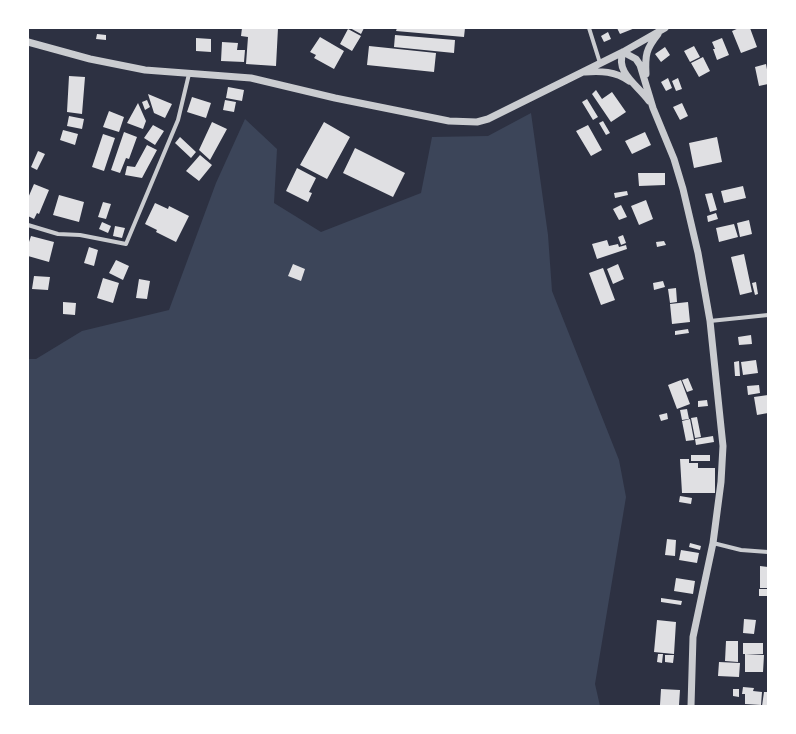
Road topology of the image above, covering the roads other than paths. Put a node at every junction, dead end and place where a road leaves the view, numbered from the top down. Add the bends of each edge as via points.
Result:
1 (589, 28) edge
2 (663, 29) edge
3 (28, 42) edge
4 (623, 52) junction
5 (600, 63) junction
6 (581, 73) junction
7 (189, 74) junction
8 (646, 80) junction
9 (635, 85) junction
10 (653, 108) junction
11 (28, 225) edge
12 (768, 315) edge
13 (710, 321) junction
14 (713, 543) junction
15 (768, 552) edge
16 (691, 706) edge

1 - 5 street
2 - 4 street
2 - 8 street via 647,49
3 - 7 street via 139,68
4 - 5 street
4 - 8 street via 636,59
4 - 9 street via 623,70
5 - 6 street
6 - 7 street via 488,119 462,123 403,113 251,78
6 - 9 street via 612,73
7 - 11 street via 178,120 126,244 80,235 58,234
8 - 10 street
9 - 10 street
10 - 13 street via 683,189
12 - 13 street
13 - 14 street via 723,446
14 - 15 street via 741,550
14 - 16 street via 693,637

